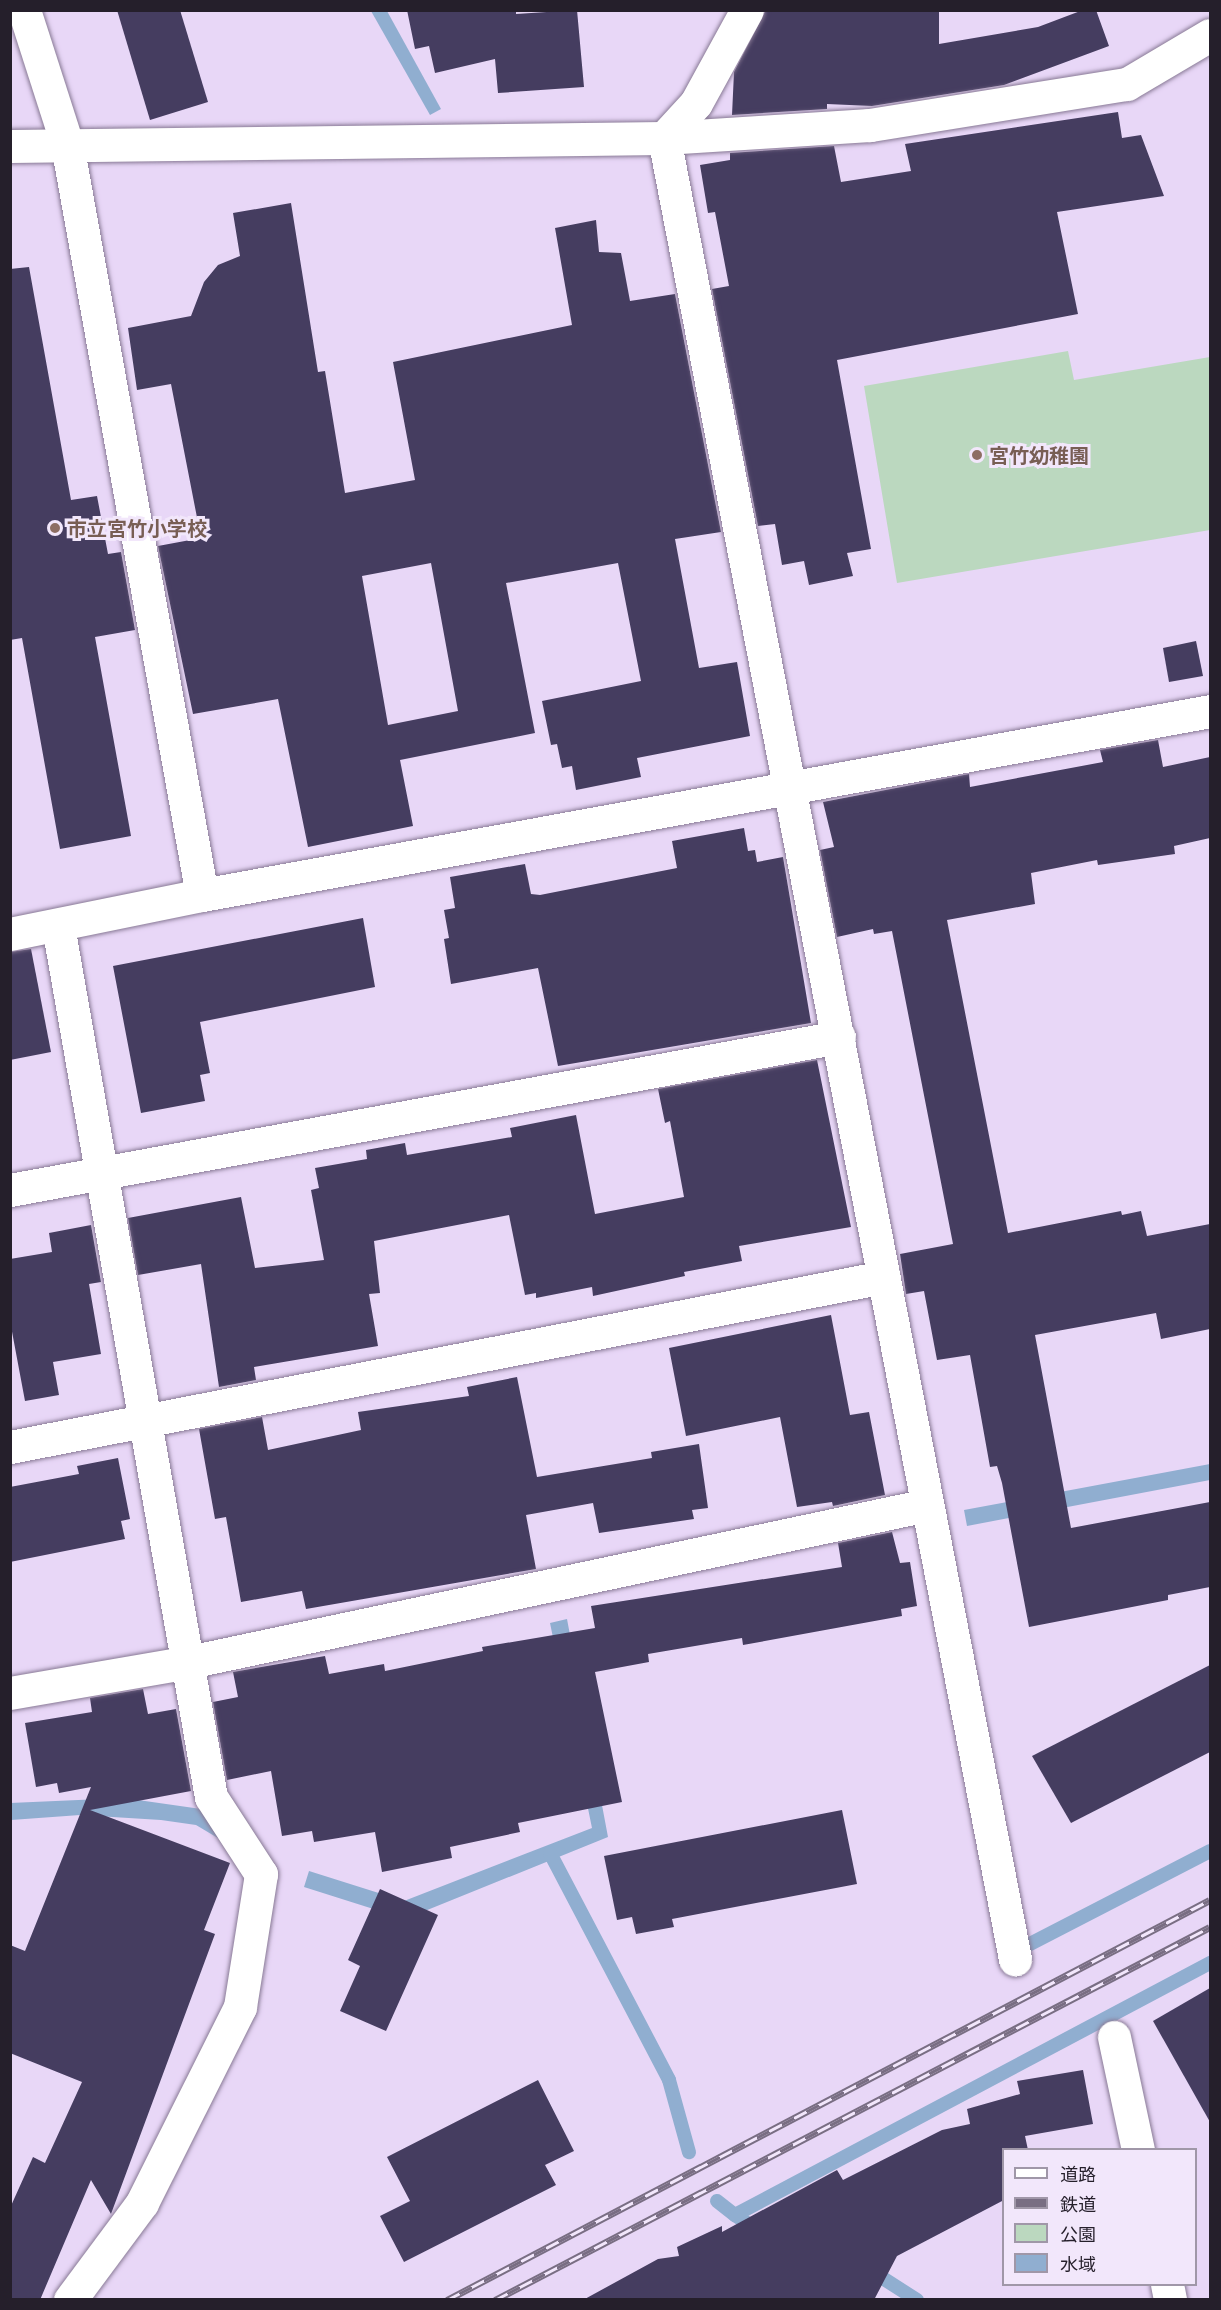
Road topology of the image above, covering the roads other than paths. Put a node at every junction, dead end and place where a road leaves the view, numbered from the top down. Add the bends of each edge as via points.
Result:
1 (24, 10) edge
2 (747, 10) edge
3 (1210, 35) edge
4 (664, 138) junction
5 (67, 144) junction
6 (10, 146) edge
7 (1210, 711) edge
8 (789, 787) junction
9 (202, 895) junction
10 (58, 926) junction
11 (10, 934) edge
12 (839, 1037) junction
13 (102, 1172) junction
14 (10, 1190) edge
15 (884, 1277) junction
16 (146, 1422) junction
17 (10, 1447) edge
18 (927, 1505) junction
19 (189, 1662) junction
20 (10, 1693) edge
21 (1015, 1959) dead end
22 (1114, 2037) dead end
23 (1138, 2148) edge
24 (70, 2300) edge

1 - 5 street
2 - 4 street via 696,103
3 - 4 street via 1127,84 870,124
4 - 5 street
4 - 8 street
5 - 6 street
5 - 9 street
7 - 8 street
8 - 9 street
8 - 12 street
9 - 10 street
10 - 11 street
10 - 13 street
12 - 13 street
12 - 15 street
13 - 14 street
13 - 16 street
15 - 16 street
15 - 18 street
16 - 17 street
16 - 19 street
18 - 19 street
18 - 21 street
19 - 20 street
19 - 24 street via 211,1797 261,1874 240,2007 142,2203
22 - 23 street

